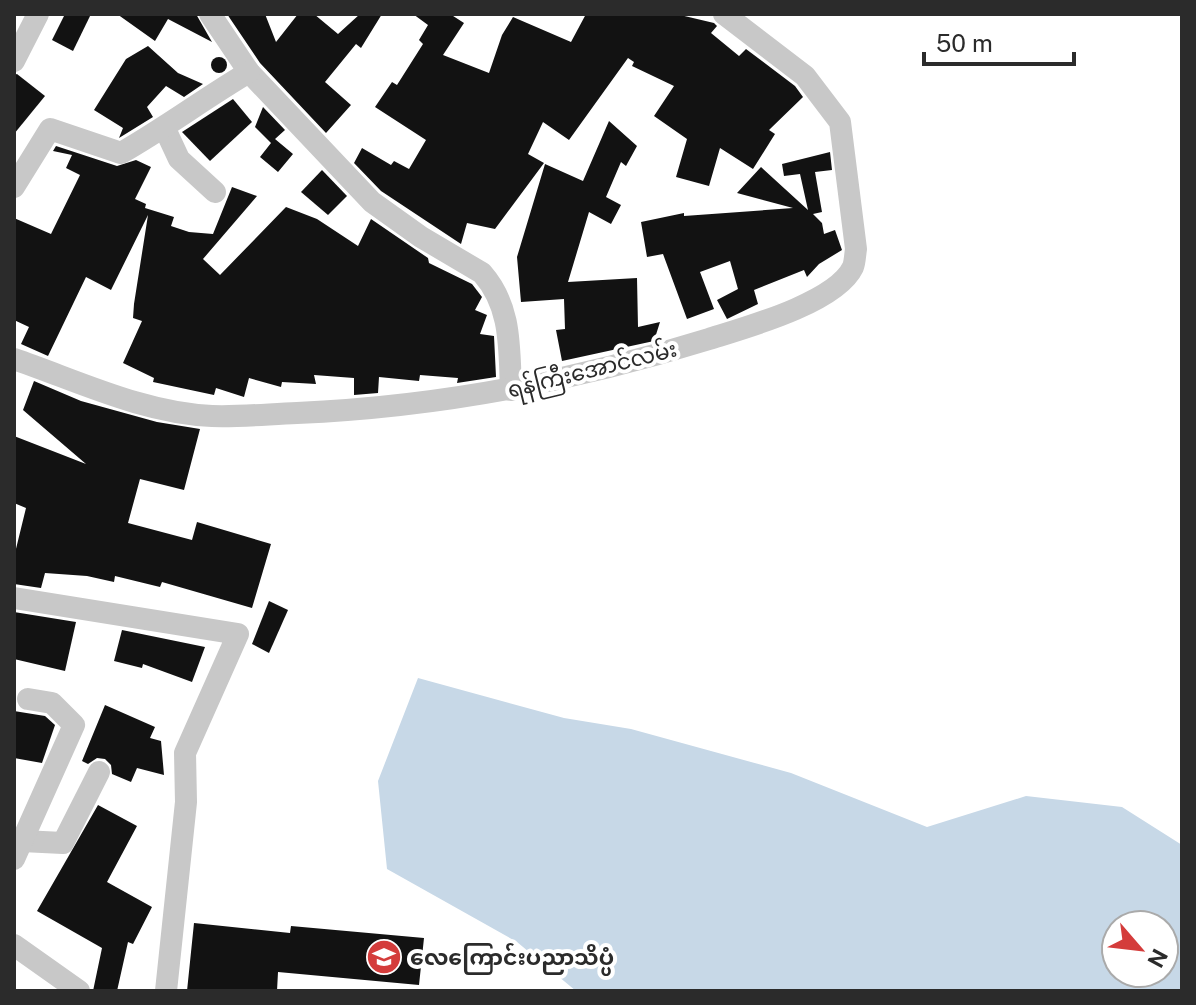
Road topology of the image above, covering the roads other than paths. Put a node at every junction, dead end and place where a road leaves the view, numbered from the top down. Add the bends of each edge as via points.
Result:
1 (38, 14) edge
2 (210, 14) edge
3 (724, 14) edge
4 (14, 61) edge
5 (249, 72) junction
6 (165, 129) junction
7 (21, 156) edge
8 (14, 187) edge
9 (215, 192) dead end
10 (14, 359) edge
11 (511, 390) junction
12 (14, 598) edge
13 (28, 699) dead end
14 (99, 772) dead end
15 (18, 850) edge
16 (14, 945) edge
17 (79, 991) edge
18 (166, 991) edge

1 - 4 street
2 - 5 street
3 - 11 street, ရန်ကြီးအောင်လမ်း via 805,76 840,122 856,249 853,267 841,282 773,319 634,362
5 - 6 street
5 - 11 street via 372,202 489,281 508,323
6 - 7 street via 121,153 50,129
6 - 9 street via 179,159
7 - 8 street
10 - 11 street, ရန်ကြီးအောင်လမ်း via 91,389 210,416 353,411
12 - 18 street via 238,634 185,753 186,802
13 - 15 street via 52,703 74,725
14 - 15 street via 63,843
16 - 17 street

